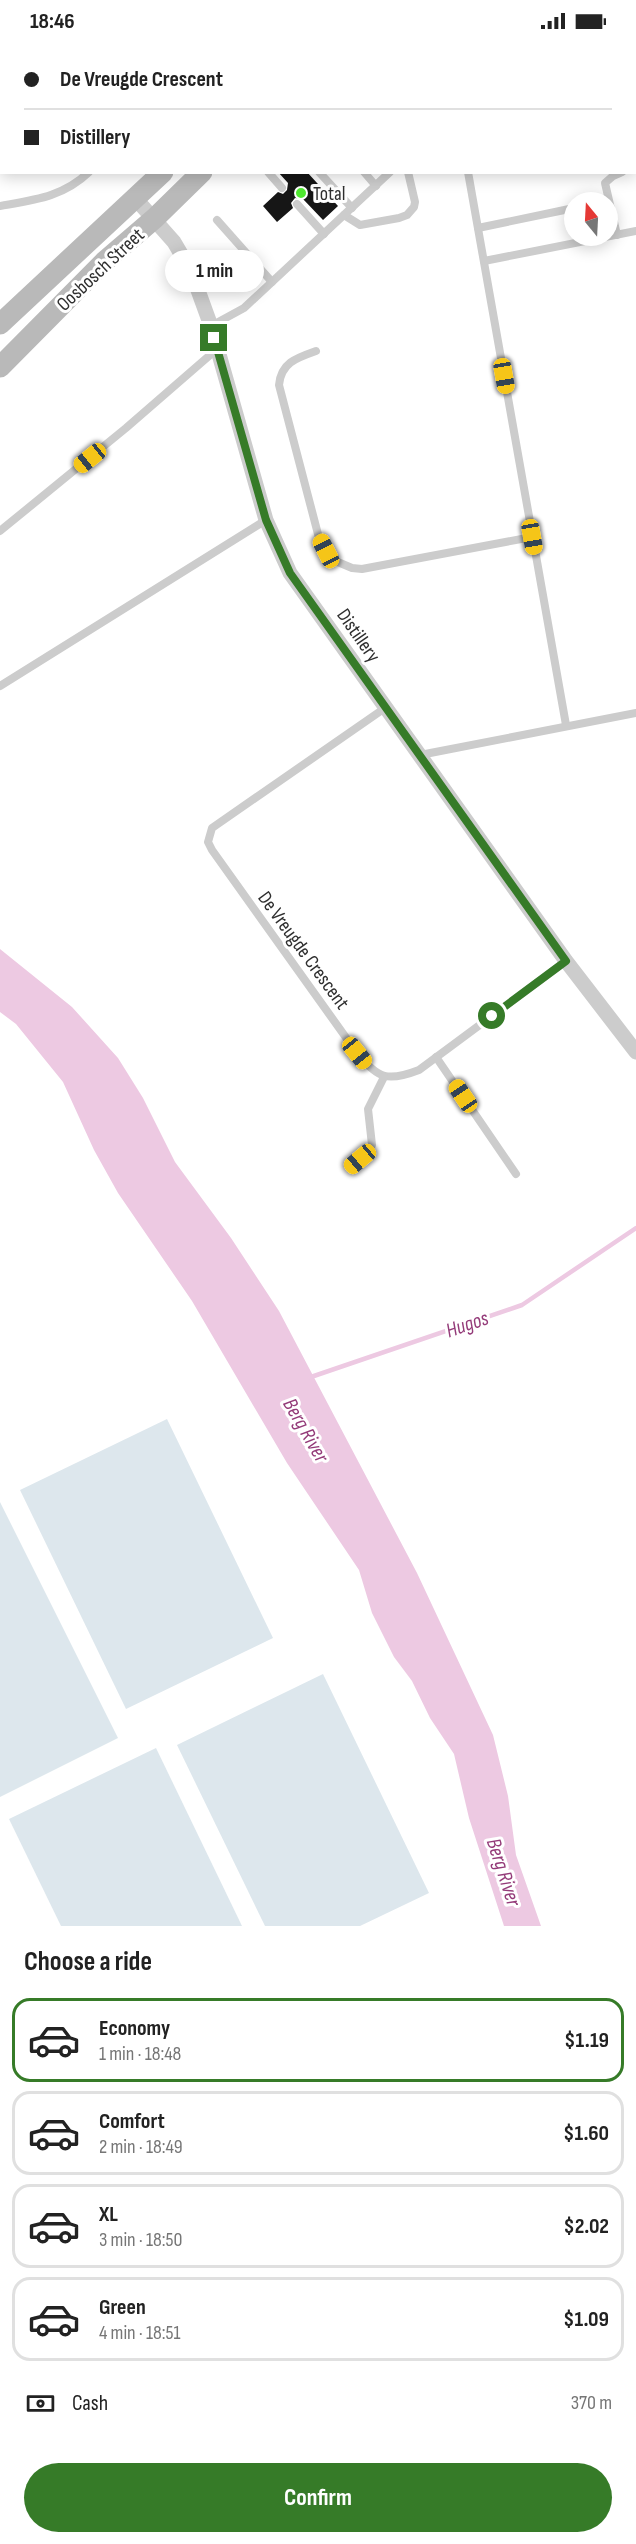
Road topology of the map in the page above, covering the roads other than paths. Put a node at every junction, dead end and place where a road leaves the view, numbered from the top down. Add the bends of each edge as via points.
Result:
1 (87, 174) edge
2 (161, 174) edge
3 (200, 174) edge
4 (270, 174) edge
5 (321, 174) edge
6 (366, 174) edge
7 (388, 174) edge
8 (408, 174) edge
9 (468, 174) edge
10 (617, 174) edge
11 (376, 186) junction
12 (282, 188) dead end
13 (606, 192) edge
14 (135, 198) junction
15 (297, 204) dead end
16 (0, 206) edge
17 (352, 208) junction
18 (564, 210) edge
19 (344, 215) junction
20 (155, 219) junction
21 (217, 220) dead end
22 (478, 228) junction
23 (636, 231) edge
24 (324, 234) junction
25 (618, 235) edge
26 (564, 245) edge
27 (484, 261) junction
28 (272, 282) junction
29 (21, 306) junction
30 (0, 315) edge
31 (0, 324) edge
32 (211, 326) junction
33 (217, 349) junction
34 (316, 351) dead end
35 (0, 367) edge
36 (266, 520) junction
37 (0, 531) edge
38 (532, 537) junction
39 (0, 686) edge
40 (385, 708) junction
41 (636, 713) edge
42 (566, 725) junction
43 (420, 754) junction
44 (566, 961) junction
45 (636, 1052) edge
46 (436, 1057) junction
47 (384, 1077) junction
48 (350, 1167) dead end
49 (516, 1174) dead end

1 - 16 lane via 73,187 54,196
2 - 14 main road, Oosbosch Street
3 - 20 main road, Oosbosch Street
4 - 12 lane
5 - 17 lane
6 - 11 lane
7 - 11 lane
8 - 19 lane via 415,202 407,215 360,225
9 - 22 lane
10 - 13 lane via 609,178
11 - 17 lane
14 - 20 street, Distillery
14 - 29 main road, Oosbosch Street
15 - 24 lane
17 - 19 lane
18 - 22 lane
19 - 24 lane
20 - 32 street, Distillery via 191,271
20 - 35 main road, Oosbosch Street via 105,261
21 - 28 lane
22 - 27 lane
23 - 25 lane
24 - 28 lane
26 - 27 lane
27 - 38 lane
28 - 32 lane via 244,308
29 - 30 main road
29 - 31 main road, Oosbosch Street
32 - 33 street, Distillery
33 - 36 street, Distillery
33 - 37 lane
34 - 38 lane via 285,365 279,385 319,538 333,560 362,569
36 - 39 lane
36 - 40 street, Distillery via 290,573
38 - 42 lane
40 - 43 street, Distillery
40 - 47 lane, De Vreugde Crescent via 212,828 208,835 212,850 357,1053 371,1070
41 - 42 lane
42 - 43 lane
43 - 44 street, Distillery
44 - 45 street, Distillery
44 - 46 lane
46 - 47 lane via 419,1070 400,1077
46 - 49 lane
47 - 48 lane via 368,1109 372,1145

